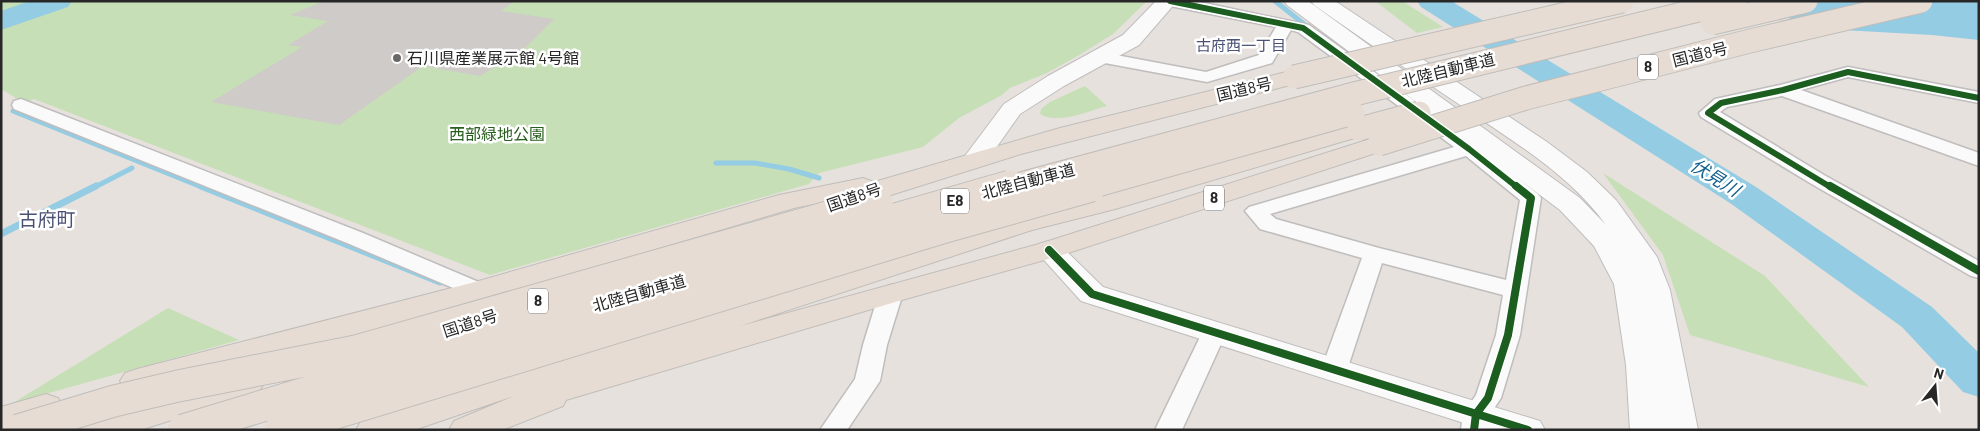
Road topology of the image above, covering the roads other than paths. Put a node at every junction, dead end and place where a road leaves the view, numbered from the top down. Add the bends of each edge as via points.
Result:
1 (1168, 1) edge
2 (1321, 1) edge
3 (1622, 1) edge
4 (1682, 1) edge
5 (1736, 1) edge
6 (1806, 1) edge
7 (1851, 1) edge
8 (1921, 1) edge
9 (1290, 13) edge
10 (1100, 57) junction
11 (1302, 83) junction
12 (1783, 90) junction
13 (1979, 98) edge
14 (21, 105) dead end
15 (1128, 133) junction
16 (1369, 137) junction
17 (1469, 149) junction
18 (975, 160) junction
19 (1979, 160) edge
20 (920, 175) junction
21 (1105, 203) junction
22 (1049, 250) junction
23 (1374, 254) junction
24 (1979, 271) edge
25 (1515, 290) junction
26 (480, 291) junction
27 (891, 292) junction
28 (1214, 333) junction
29 (1334, 370) junction
30 (592, 381) junction
31 (1, 420) edge
32 (1475, 422) edge
33 (18, 430) edge
34 (97, 430) edge
35 (183, 430) edge
36 (280, 430) edge
37 (373, 430) edge
38 (417, 430) edge
39 (466, 430) edge
40 (833, 430) edge
41 (1168, 430) edge
42 (1528, 430) edge
43 (1647, 430) edge
44 (1681, 430) edge

1 - 9 street
1 - 10 main road via 1131,40
2 - 44 main road via 1538,147 1578,178 1606,206 1643,257 1655,290
3 - 11 highway, 国道8号 / 8, bridge
4 - 11 highway
5 - 35 highway, 北陸自動車道 / E8, bridge via 1468,64 1226,126 926,209
6 - 36 highway, 北陸自動車道 / E8, bridge via 1486,77 942,228
7 - 16 highway, bridge via 1579,69
8 - 16 highway, 国道8号 / 8, bridge
9 - 10 street via 1266,59 1207,77
9 - 17 street via 1303,28
9 - 43 main road via 1570,204 1606,242 1629,284 1642,365
10 - 18 main road via 1012,109
11 - 15 highway
11 - 18 highway, 国道8号 / 8 via 1118,119
12 - 13 street via 1848,72
12 - 19 street
12 - 24 street via 1721,103 1708,112 1817,179
14 - 26 street via 319,223
15 - 18 highway
15 - 33 highway, bridge via 356,351 178,386
16 - 21 highway
16 - 22 highway, 国道8号 / 8
17 - 23 street via 1256,211 1268,224
17 - 25 street via 1531,198
18 - 20 highway, 国道8号 / 8
20 - 26 highway via 789,200
20 - 34 highway, 国道8号 / 8 via 644,268 379,352 282,375
21 - 22 highway via 1064,221 1048,241
21 - 37 highway via 1022,224
22 - 27 highway, 国道8号 / 8
22 - 28 main road via 1092,294
23 - 25 street
23 - 29 street
25 - 32 street via 1508,335 1488,398
26 - 31 highway via 209,361
27 - 30 highway, 国道8号 / 8
27 - 40 street via 867,381
28 - 29 main road
28 - 41 street
29 - 32 main road
30 - 38 highway, 国道8号 / 8
30 - 39 highway, 8
32 - 42 main road

